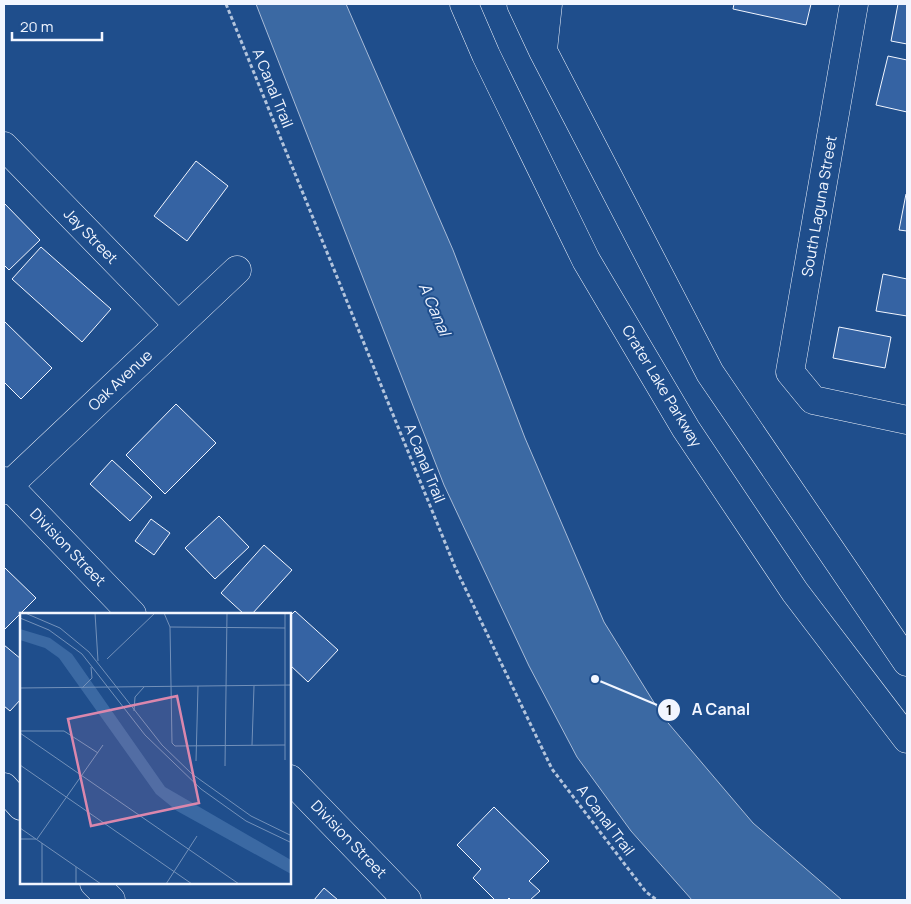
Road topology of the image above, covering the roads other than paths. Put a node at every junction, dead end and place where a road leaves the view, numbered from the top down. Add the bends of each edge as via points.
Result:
1 (464, 4) edge
2 (521, 4) edge
3 (548, 4) edge
4 (854, 4) edge
5 (543, 51) junction
6 (4, 146) edge
7 (237, 270) dead end
8 (178, 325) junction
9 (907, 420) edge
10 (5, 485) edge
11 (131, 613) edge
12 (907, 662) edge
13 (907, 739) edge
14 (291, 779) edge
15 (4, 787) edge
16 (20, 805) edge
17 (95, 884) edge
18 (111, 900) edge
19 (407, 900) edge

1 - 13 main road, Crater Lake Parkway via 586,260 686,429 795,592
2 - 5 main road
3 - 5 main road
4 - 9 main road, South Laguna Street via 790,372 813,400
5 - 12 main road via 710,373
6 - 8 main road, Jay Street
7 - 8 main road, Oak Avenue
8 - 10 main road, Oak Avenue
10 - 11 main road, Division Street
14 - 19 main road, Division Street
15 - 16 main road
17 - 18 main road

